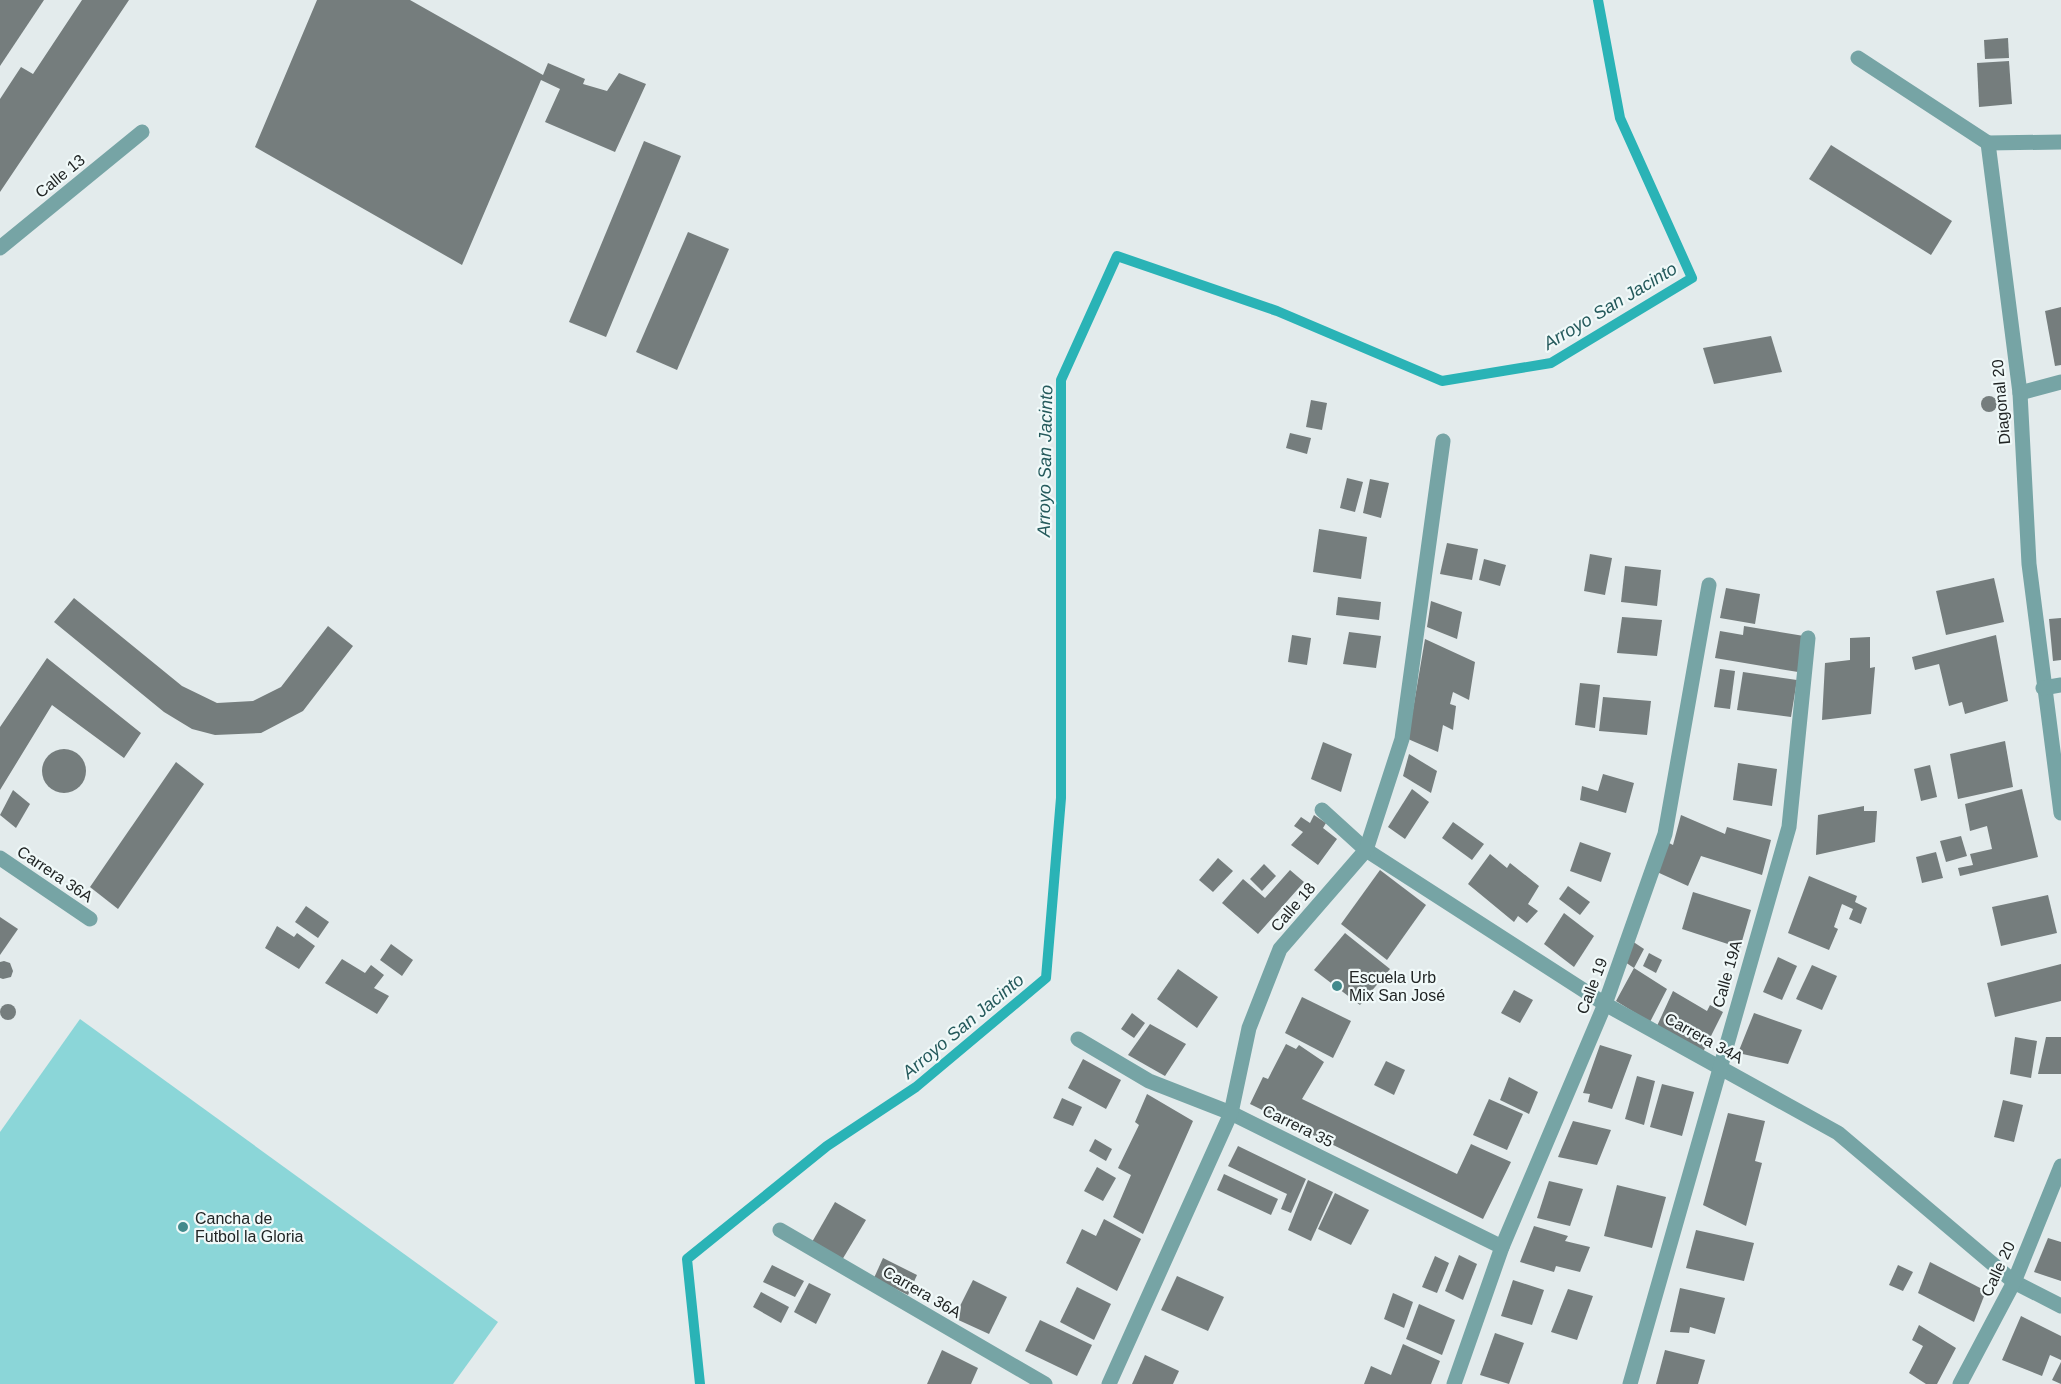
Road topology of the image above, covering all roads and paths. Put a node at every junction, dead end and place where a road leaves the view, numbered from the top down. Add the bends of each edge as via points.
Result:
1 (1858, 58) dead end
2 (142, 132) dead end
3 (2061, 142) edge
4 (1988, 143) junction
5 (0, 248) edge
6 (2061, 381) edge
7 (2020, 393) junction
8 (1443, 441) dead end
9 (1709, 585) dead end
10 (1808, 638) dead end
11 (2061, 685) edge
12 (2043, 688) junction
13 (1322, 810) dead end
14 (2061, 813) edge
15 (1366, 850) junction
16 (0, 858) edge
17 (90, 919) dead end
18 (1605, 1004) junction
19 (1078, 1039) dead end
20 (1719, 1066) junction
21 (1231, 1113) junction
22 (2061, 1166) edge
23 (780, 1230) dead end
24 (1502, 1247) junction
25 (2014, 1282) junction
26 (2061, 1306) edge
27 (1045, 1384) edge
28 (1109, 1384) edge
29 (1454, 1384) edge
30 (1630, 1384) edge
31 (1960, 1384) edge

1 - 4 street
2 - 5 street, Calle 13
3 - 4 street
4 - 7 street, Diagonal 20
6 - 7 street
7 - 12 street, Diagonal 20 via 2029,564
8 - 15 street, Calle 18 via 1402,739
9 - 18 street, Calle 19 via 1665,834
10 - 20 street, Calle 19A via 1789,827
11 - 12 street
12 - 14 street, Diagonal 20
13 - 15 street, Carrera 34A
15 - 18 street, Carrera 34A
15 - 21 street, Calle 18 via 1281,949 1249,1028
16 - 17 street, Carrera 36A
18 - 20 street, Carrera 34A
18 - 24 street, Calle 19
19 - 21 street, Carrera 35 via 1149,1081
20 - 25 street, Carrera 34A via 1839,1133
20 - 30 street, Calle 19A
21 - 24 street, Carrera 35
21 - 28 street, Calle 18
22 - 25 street, Calle 20
23 - 27 street, Carrera 36A
24 - 29 street, Calle 19
25 - 26 street, Carrera 34A
25 - 31 street, Calle 20

